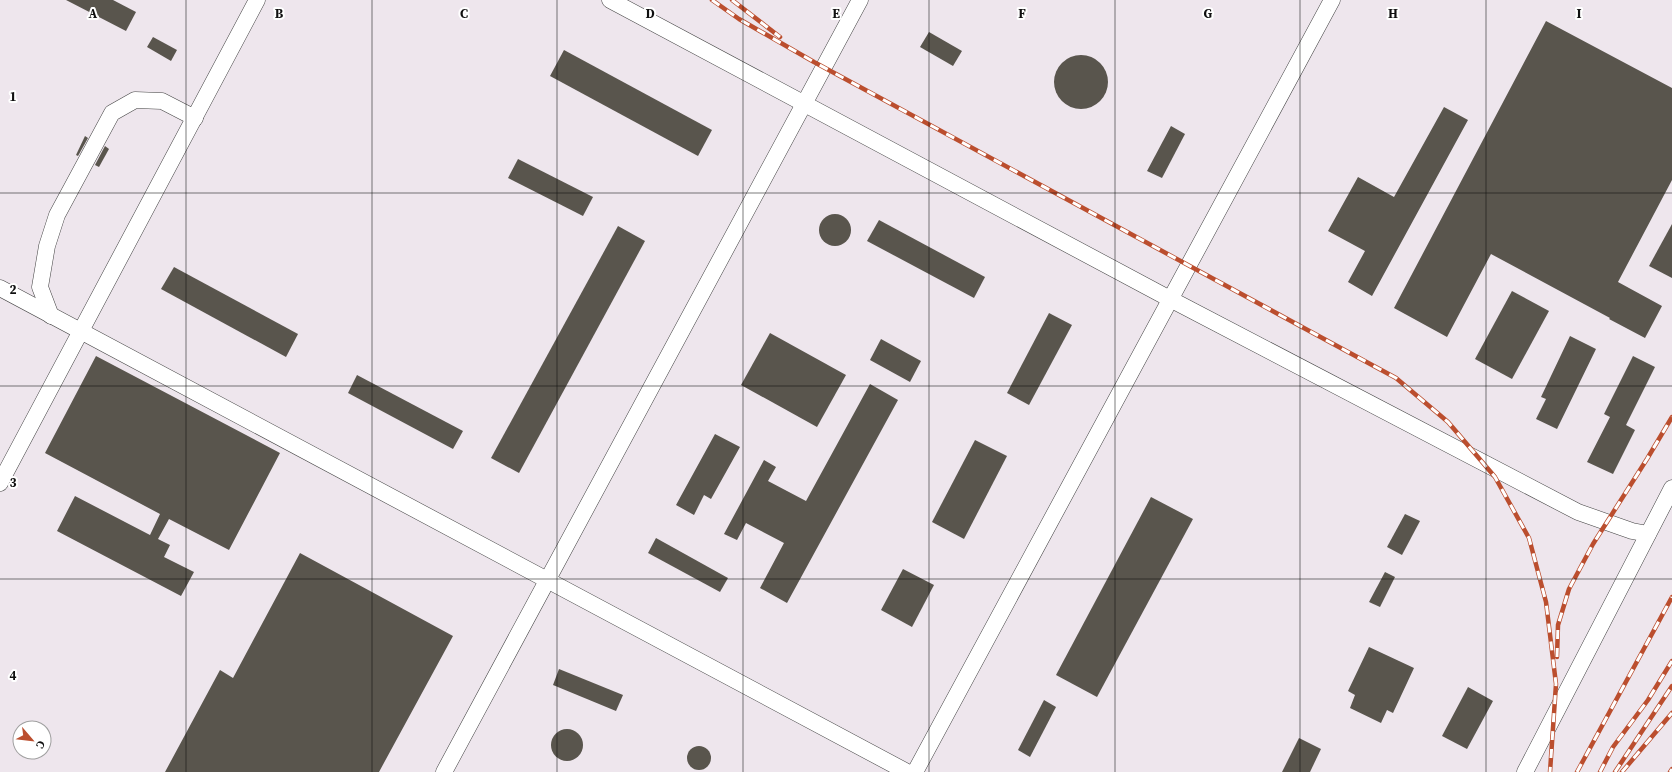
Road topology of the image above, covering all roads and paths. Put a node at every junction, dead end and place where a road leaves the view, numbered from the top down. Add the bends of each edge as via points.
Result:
1 (257, 0) edge
2 (610, 0) edge
3 (860, 0) edge
4 (1332, 0) edge
5 (804, 104) junction
6 (194, 118) junction
7 (0, 288) edge
8 (1170, 299) junction
9 (51, 316) junction
10 (81, 332) junction
11 (0, 483) edge
12 (1672, 488) edge
13 (1648, 534) junction
14 (548, 581) junction
15 (444, 772) edge
16 (907, 772) edge
17 (914, 772) edge
18 (1525, 772) edge

1 - 6 lane
2 - 5 lane
3 - 5 lane
4 - 8 lane
5 - 8 lane
5 - 14 lane
6 - 9 lane via 162,101 135,100 112,113 57,215 47,246 40,287
6 - 10 lane
7 - 9 lane
8 - 13 lane via 1578,512
8 - 17 lane
9 - 10 lane
10 - 11 lane
10 - 14 lane
12 - 13 lane
13 - 18 lane
14 - 15 lane
14 - 16 lane

